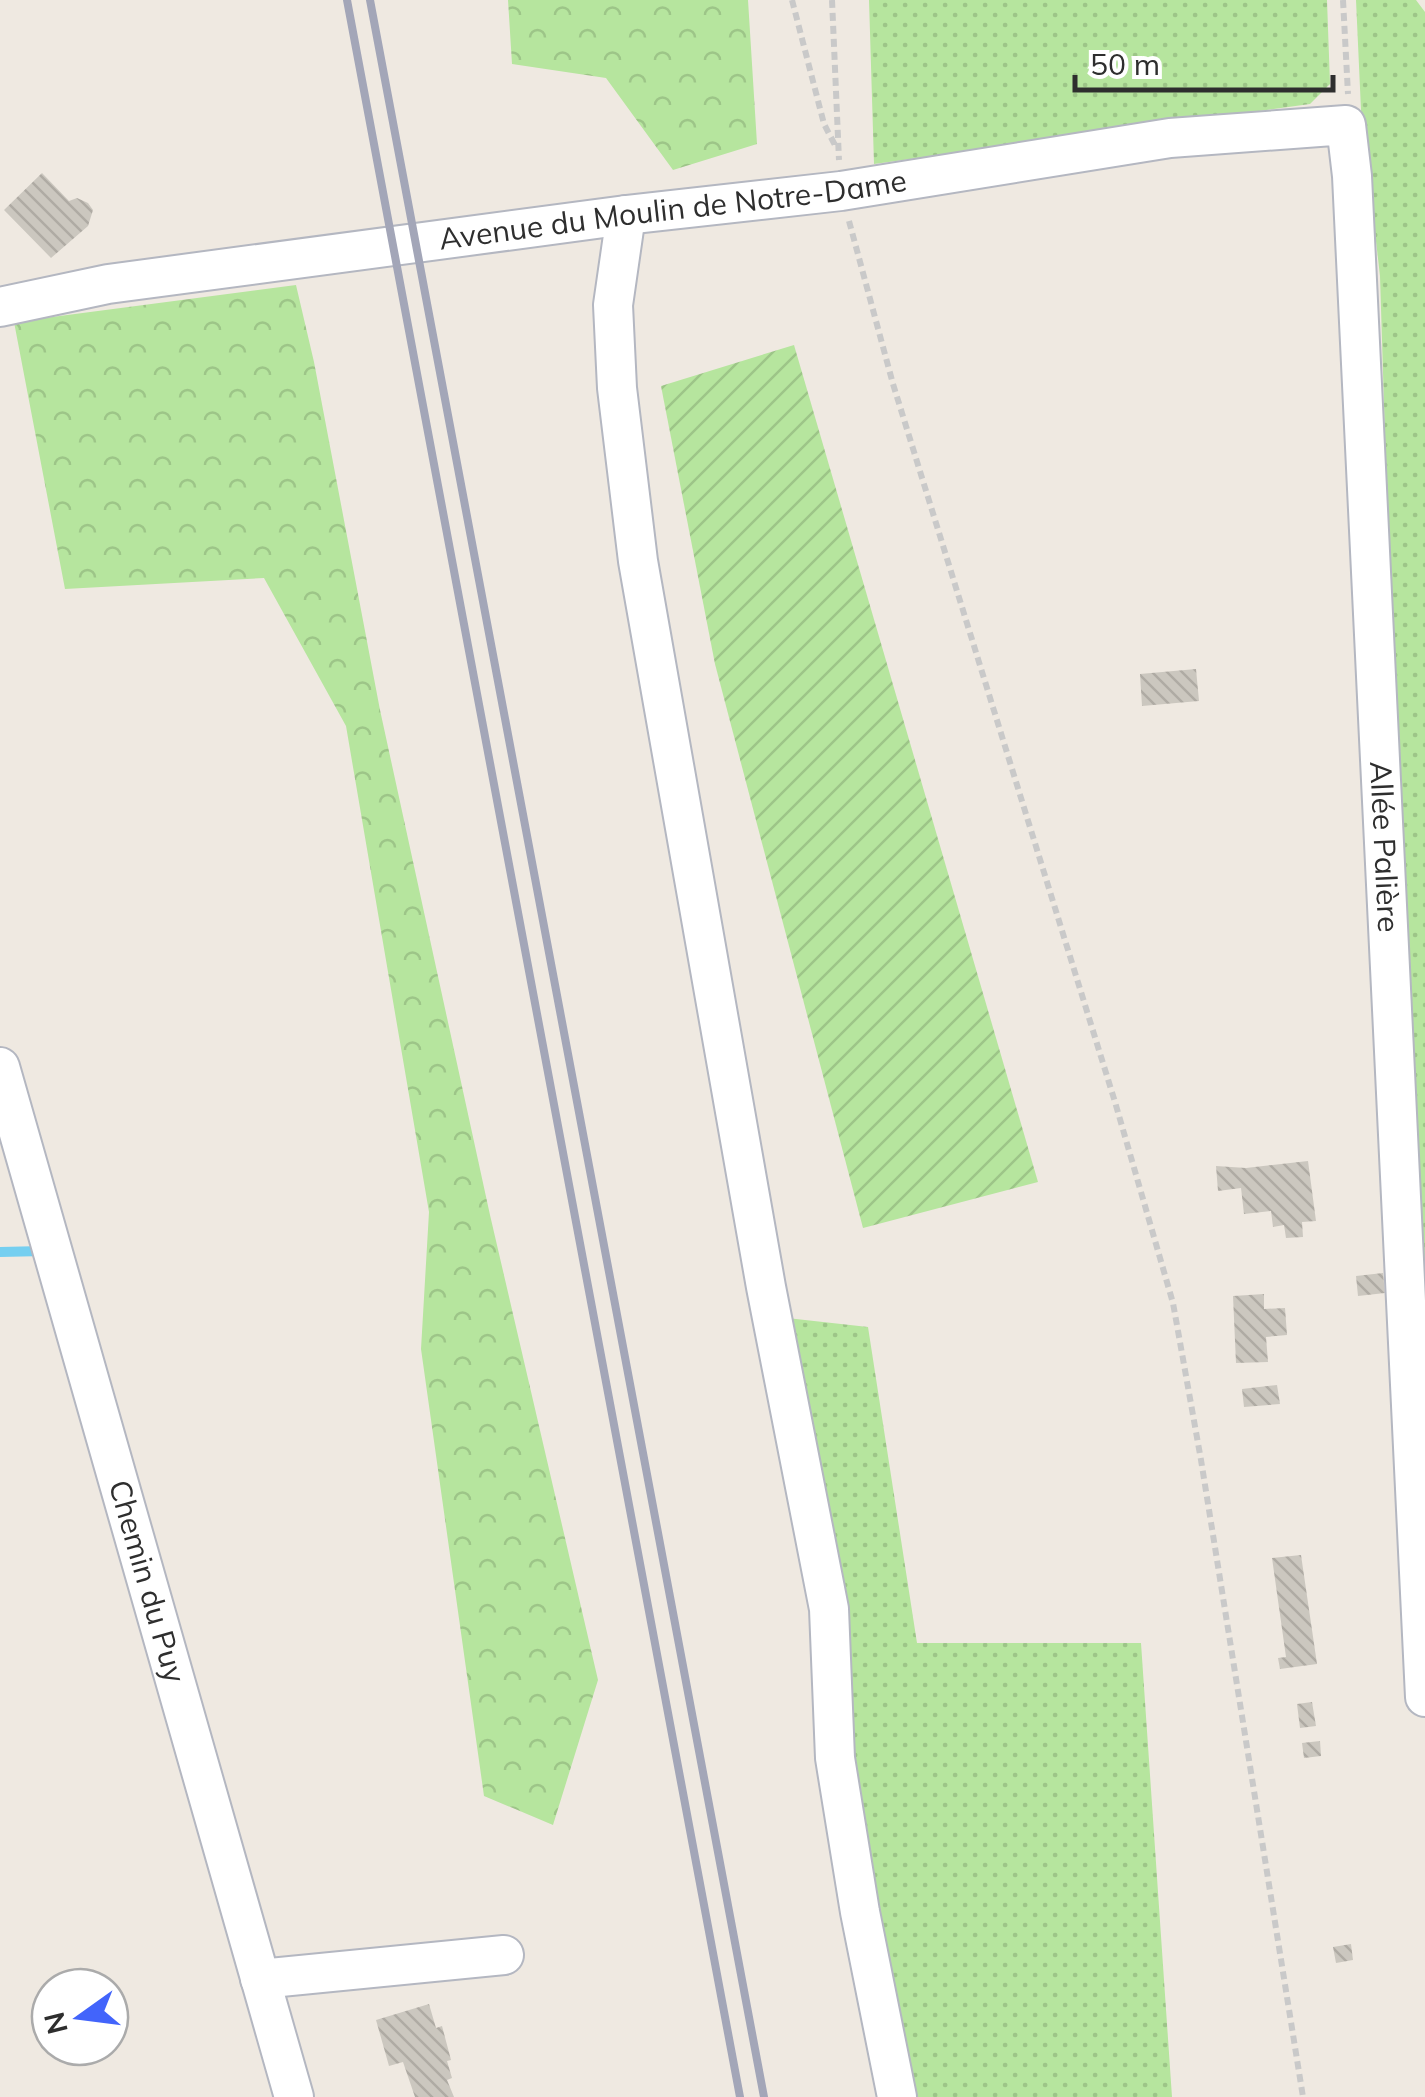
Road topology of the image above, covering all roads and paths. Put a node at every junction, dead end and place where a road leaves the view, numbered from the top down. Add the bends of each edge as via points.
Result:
1 (792, 0) edge
2 (832, 0) edge
3 (1343, 0) edge
4 (1346, 125) junction
5 (839, 153) junction
6 (841, 191) junction
7 (626, 215) junction
8 (0, 307) edge
9 (0, 1067) edge
10 (1425, 1697) edge
11 (504, 1956) dead end
12 (260, 1978) junction
13 (294, 2097) edge
14 (897, 2097) edge
15 (1303, 2097) edge

1 - 5 path via 824,124
2 - 5 path
3 - 4 path
4 - 6 street, Avenue du Moulin de Notre-Dame via 1170,138
4 - 10 street, Allée Palière
5 - 6 path
6 - 7 street, Avenue du Moulin de Notre-Dame
6 - 15 path via 893,384 1172,1302
7 - 8 street, Avenue du Moulin de Notre-Dame via 108,284
7 - 14 street via 614,305 638,561 830,1609 835,1758
9 - 12 street, Chemin du Puy
11 - 12 street
12 - 13 street, Chemin du Puy

